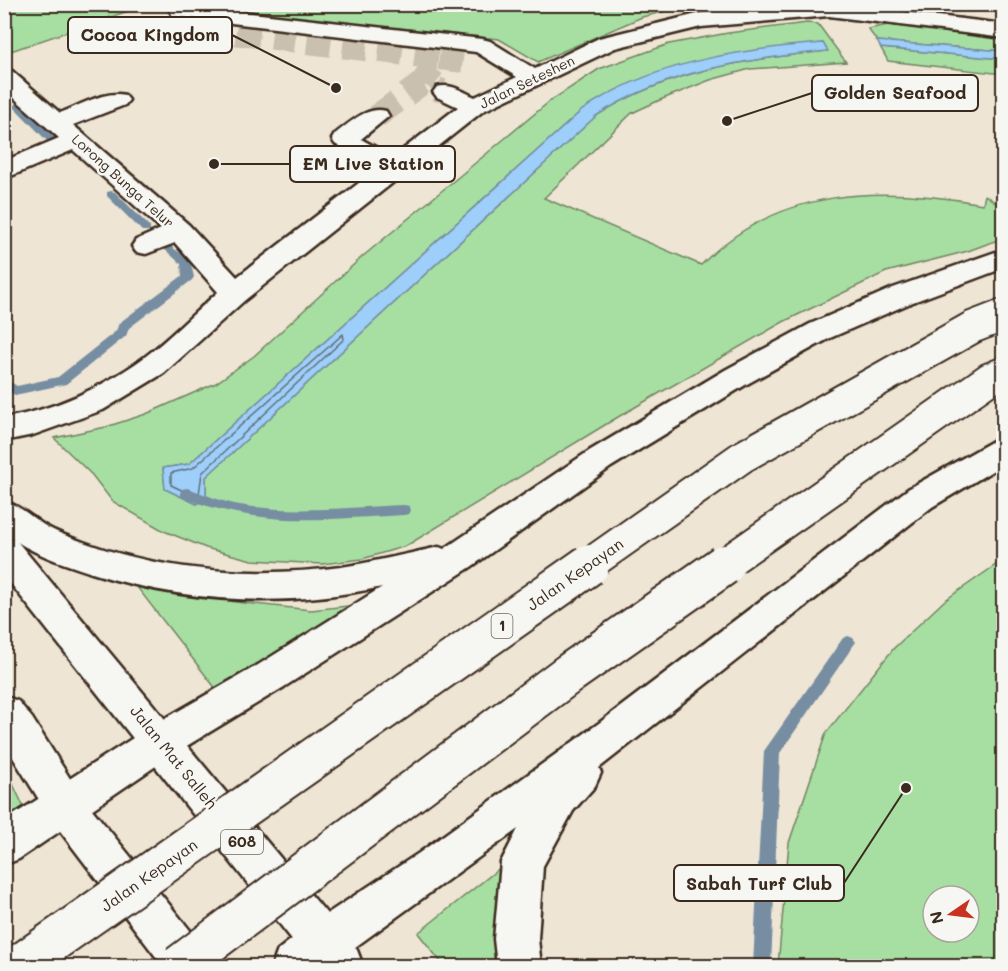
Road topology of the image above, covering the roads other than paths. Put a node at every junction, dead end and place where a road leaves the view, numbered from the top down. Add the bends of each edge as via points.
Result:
1 (829, 7) edge
2 (181, 11) dead end
3 (1004, 31) edge
4 (473, 62) tunnel mouth
5 (511, 65) junction
6 (4, 76) edge
7 (534, 78) junction
8 (445, 92) tunnel mouth
9 (15, 97) edge
10 (117, 100) dead end
11 (475, 106) junction
12 (378, 116) tunnel mouth
13 (58, 122) junction
14 (77, 139) junction
15 (395, 169) junction
16 (4, 171) edge
17 (179, 231) junction
18 (146, 246) dead end
19 (1004, 258) edge
20 (235, 293) junction
21 (1004, 315) edge
22 (1004, 374) edge
23 (4, 430) edge
24 (1004, 449) edge
25 (4, 514) edge
26 (4, 550) edge
27 (459, 557) junction
28 (4, 713) edge
29 (613, 735) junction
30 (161, 741) junction
31 (65, 806) junction
32 (4, 845) edge
33 (320, 959) edge
34 (18, 966) edge
35 (179, 966) edge
36 (190, 966) edge
37 (519, 966) edge

1 - 3 main road, Jalan Seteshen
1 - 7 main road, Jalan Seteshen via 701,20 607,43
2 - 5 main road via 482,46
4 - 5 main road
5 - 7 main road
6 - 9 main road, Lorong Bunga Telur
7 - 11 main road, Jalan Seteshen
8 - 11 main road
9 - 13 main road, Lorong Bunga Telur
10 - 13 main road
11 - 15 main road, Jalan Seteshen
12 - 15 main road via 344,139
13 - 14 main road, Lorong Bunga Telur
14 - 16 main road
14 - 17 main road, Lorong Bunga Telur
15 - 20 main road, Jalan Seteshen
17 - 18 main road
17 - 20 main road, Lorong Bunga Telur
19 - 27 main road via 820,331 736,377 600,459
20 - 23 main road, Jalan Seteshen via 153,366 92,402
21 - 34 main road, Jalan Kepayan / 1, bridge via 973,327 742,457
22 - 35 main road, bridge via 989,380 570,673
24 - 29 main road via 920,498
25 - 27 main road via 44,542 119,568 214,584 278,586 341,580
26 - 30 main road, Jalan Mat Salleh
27 - 30 main road
28 - 31 main road
29 - 33 main road via 434,867
29 - 37 main road via 559,798 522,861 516,939
30 - 31 main road
30 - 33 main road, Jalan Mat Salleh / 608
31 - 32 main road
31 - 36 main road

